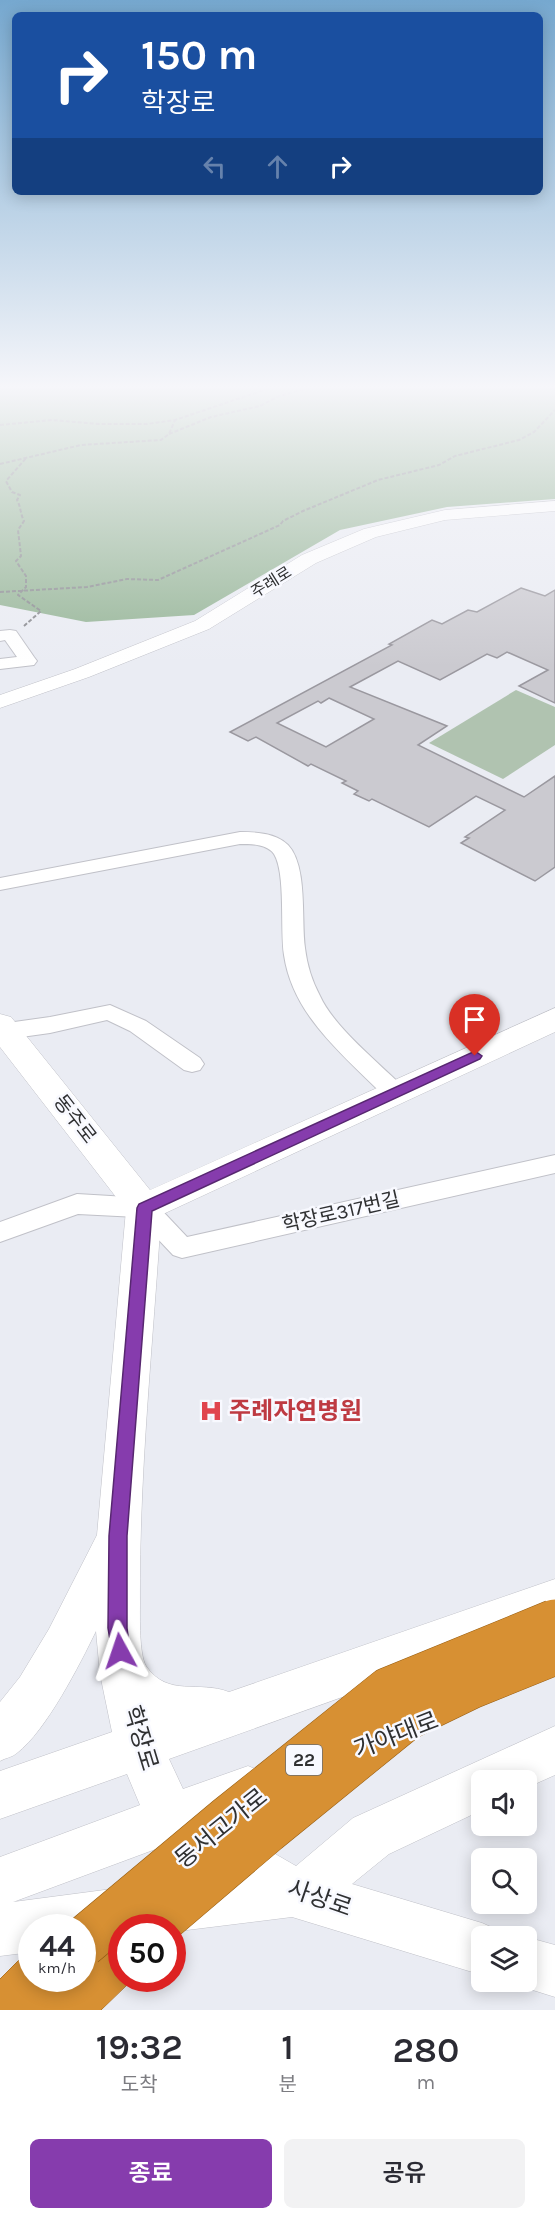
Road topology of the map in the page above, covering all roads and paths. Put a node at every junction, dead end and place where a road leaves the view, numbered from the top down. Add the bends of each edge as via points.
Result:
1 (7, 480) edge
2 (379, 480) edge
3 (555, 506) edge
4 (0, 592) edge
5 (18, 592) junction
6 (5, 636) edge
7 (0, 664) edge
8 (0, 702) edge
9 (0, 884) edge
10 (555, 1019) edge
11 (2, 1029) edge
12 (192, 1064) dead end
13 (395, 1092) junction
14 (555, 1164) edge
15 (144, 1208) junction
16 (0, 1232) edge
17 (118, 1536) junction
18 (555, 1600) edge
19 (555, 1623) edge
20 (555, 1650) edge
21 (123, 1674) junction
22 (555, 1675) edge
23 (246, 1708) junction
24 (0, 1737) edge
25 (139, 1745) junction
26 (555, 1750) edge
27 (512, 1770) edge
28 (471, 1789) edge
29 (0, 1795) edge
30 (171, 1819) junction
31 (0, 1882) edge
32 (297, 1893) junction
33 (216, 1900) junction
34 (166, 1914) edge
35 (186, 1927) edge
36 (0, 1930) edge
37 (96, 1931) edge
38 (471, 1946) edge
39 (108, 1965) edge
40 (537, 1966) edge
41 (555, 1971) edge
42 (26, 1992) edge
43 (115, 1992) edge
44 (8, 2010) edge
45 (60, 2010) edge
46 (96, 2010) edge

1 - 5 path via 12,492 20,495 17,500 24,521 18,530 21,556 16,561 26,576 26,586
2 - 5 path via 158,580 127,579
3 - 8 street, 주례로 via 445,515 370,533 309,559 202,625
4 - 5 path
5 - 6 path via 41,611
6 - 7 street via 28,661
9 - 13 street via 240,838 275,844 282,851 290,873 295,956 314,1008
10 - 13 main road
11 - 12 street, 동주로 via 50,1025 110,1012 138,1026
11 - 15 main road, 동주로
13 - 15 main road
14 - 15 street, 학장로317번길 via 182,1248
15 - 16 street via 77,1204
15 - 17 main road, 학장로
17 - 21 main road, 학장로 via 118,1628
17 - 24 main road via 48,1677
18 - 23 main road
19 - 37 highway, 동서고가로 / 22, bridge via 389,1692
20 - 34 highway, 동서고가로 / 22, bridge via 405,1716
21 - 23 main road via 155,1705 174,1710
21 - 25 main road, 학장로
22 - 30 main road, 가야대로
23 - 25 main road
25 - 29 main road
25 - 30 main road, 학장로
26 - 27 main road
28 - 32 main road via 371,1836
30 - 31 main road, 가야대로
30 - 32 main road, 사상로
32 - 33 main road
32 - 38 main road, 사상로
33 - 35 street
33 - 36 main road
39 - 45 highway
40 - 41 main road
42 - 44 highway
43 - 46 street

